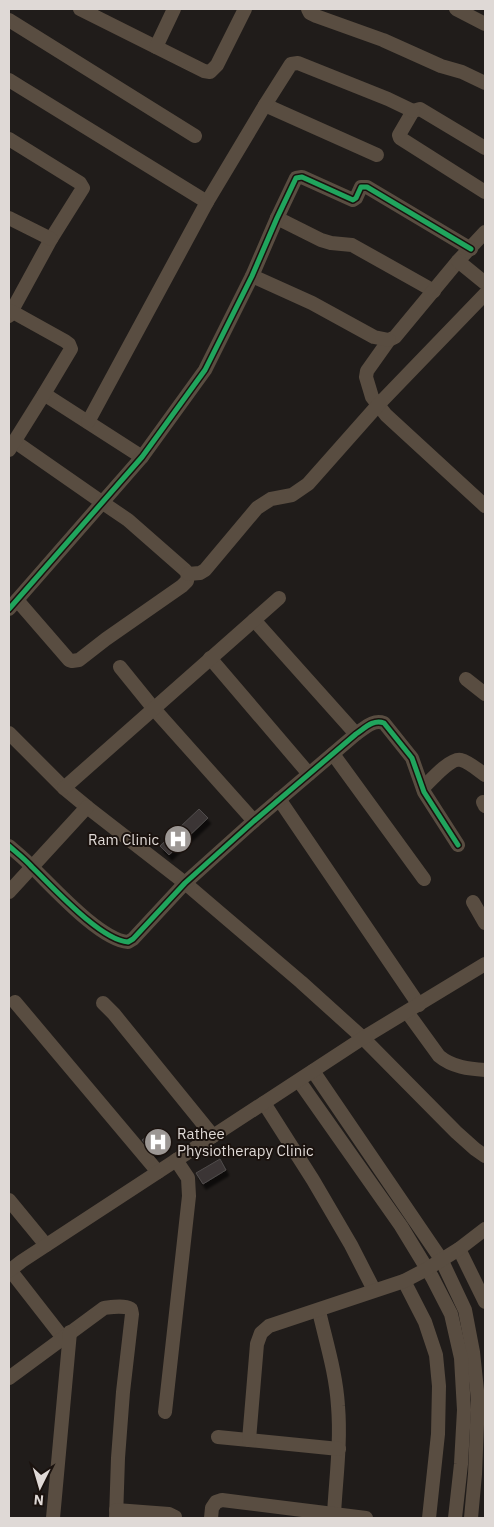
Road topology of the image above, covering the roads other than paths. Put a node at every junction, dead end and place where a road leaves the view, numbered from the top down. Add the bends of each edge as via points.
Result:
1 (16, 9) edge
2 (80, 9) edge
3 (174, 9) edge
4 (245, 9) edge
5 (308, 9) edge
6 (456, 9) edge
7 (96, 12) edge
8 (9, 20) edge
9 (485, 24) edge
10 (156, 47) junction
11 (9, 80) edge
12 (485, 84) edge
13 (265, 105) junction
14 (412, 111) junction
15 (194, 136) dead end
16 (9, 140) edge
17 (485, 148) edge
18 (377, 155) dead end
19 (485, 192) edge
20 (207, 202) junction
21 (9, 218) edge
22 (276, 218) junction
23 (485, 232) edge
24 (51, 239) junction
25 (471, 249) junction
26 (458, 261) junction
27 (252, 276) junction
28 (485, 283) edge
29 (434, 291) junction
30 (485, 294) edge
31 (10, 314) edge
32 (389, 340) junction
33 (44, 394) junction
34 (378, 405) junction
35 (88, 422) junction
36 (12, 446) edge
37 (142, 457) junction
38 (103, 504) junction
39 (485, 506) edge
40 (188, 574) junction
41 (279, 598) dead end
42 (13, 604) edge
43 (254, 620) junction
44 (210, 658) junction
45 (120, 667) dead end
46 (466, 679) dead end
47 (485, 694) edge
48 (154, 709) junction
49 (9, 733) edge
50 (356, 734) junction
51 (334, 754) junction
52 (309, 774) junction
53 (485, 775) edge
54 (64, 788) junction
55 (423, 788) junction
56 (279, 799) junction
57 (87, 807) junction
58 (254, 821) junction
59 (458, 845) dead end
60 (9, 846) edge
61 (32, 867) junction
62 (424, 879) dead end
63 (186, 883) junction
64 (9, 892) edge
65 (473, 902) dead end
66 (485, 923) edge
67 (485, 964) edge
68 (15, 1002) dead end
69 (103, 1004) dead end
70 (413, 1008) junction
71 (363, 1038) junction
72 (485, 1070) edge
73 (313, 1071) junction
74 (298, 1081) junction
75 (264, 1103) junction
76 (213, 1136) junction
77 (485, 1156) edge
78 (176, 1160) junction
79 (158, 1172) junction
80 (9, 1200) edge
81 (485, 1229) edge
82 (46, 1245) junction
83 (459, 1249) junction
84 (441, 1259) junction
85 (427, 1269) junction
86 (10, 1270) edge
87 (404, 1281) junction
88 (374, 1290) junction
89 (485, 1302) edge
90 (318, 1310) junction
91 (66, 1335) junction
92 (9, 1378) edge
93 (164, 1412) dead end
94 (218, 1437) dead end
95 (249, 1440) junction
96 (339, 1449) junction
97 (116, 1514) edge
98 (334, 1514) junction
99 (471, 1517) edge
100 (485, 1517) edge
101 (53, 1518) edge
102 (175, 1518) edge
103 (212, 1518) edge
104 (366, 1518) edge
105 (429, 1518) edge
106 (455, 1518) edge

1 - 8 street
2 - 7 street
3 - 10 street
4 - 10 street via 212,72
5 - 12 street via 316,16 383,40
6 - 9 street
7 - 10 street
8 - 15 street
11 - 20 street
13 - 14 street via 294,62
13 - 18 street
13 - 20 street
14 - 17 street via 422,110
14 - 19 street via 400,137
16 - 24 street via 82,186 83,190
20 - 35 street
21 - 24 street
22 - 25 street via 298,177 353,200 364,186
22 - 27 street
22 - 29 street via 321,240 352,245
23 - 25 street
24 - 31 street
25 - 26 street
26 - 28 street
26 - 29 street
27 - 32 street via 374,336
27 - 37 street via 205,370
29 - 32 street
30 - 34 street
31 - 33 street via 65,341 70,347
32 - 34 street via 366,377
33 - 35 street
33 - 36 street
34 - 39 street
34 - 40 street via 308,484 292,495 271,499 257,508 205,570
35 - 37 street
36 - 38 street
37 - 38 street
38 - 40 street via 133,524
38 - 42 street
40 - 42 street via 182,586 75,661 69,660
41 - 43 street
43 - 44 street
43 - 50 street
44 - 48 street
44 - 52 street
45 - 48 street
46 - 47 street
48 - 54 street
48 - 58 street
49 - 54 street
50 - 51 street
50 - 55 street via 373,723 384,723 412,758
51 - 52 street
51 - 62 street
52 - 56 street
53 - 55 street via 463,760 456,759
54 - 57 street
55 - 59 street
56 - 58 street
56 - 70 street
57 - 61 street
57 - 63 street
58 - 63 street
60 - 61 street
61 - 63 street via 78,911 123,942 133,939
61 - 64 street
63 - 71 street
65 - 66 street
67 - 70 street
68 - 79 street
69 - 76 street
70 - 71 street
70 - 72 street via 443,1060
71 - 73 street
71 - 77 street via 456,1132
73 - 74 street
73 - 84 street
74 - 75 street
74 - 85 street via 401,1226
75 - 76 street
75 - 88 street via 313,1180
76 - 78 street
78 - 79 street
78 - 93 street via 188,1178 189,1196
79 - 82 street
80 - 82 street
81 - 83 street
82 - 86 street
83 - 84 street
83 - 89 street
84 - 85 street
84 - 99 street via 465,1310 473,1352 478,1400
85 - 87 street
85 - 106 street via 452,1314 461,1358 464,1410
86 - 91 street
87 - 88 street
87 - 105 street via 425,1322 437,1363 438,1434
88 - 90 street
90 - 95 street via 269,1326 261,1333 257,1344
90 - 96 street via 332,1364 338,1406
91 - 92 street
91 - 97 street via 104,1308 128,1307 132,1312 123,1392
91 - 101 street
94 - 95 street
95 - 96 street
96 - 98 street
97 - 102 street via 169,1514
98 - 103 street via 222,1500 212,1508
98 - 104 street
99 - 100 street

